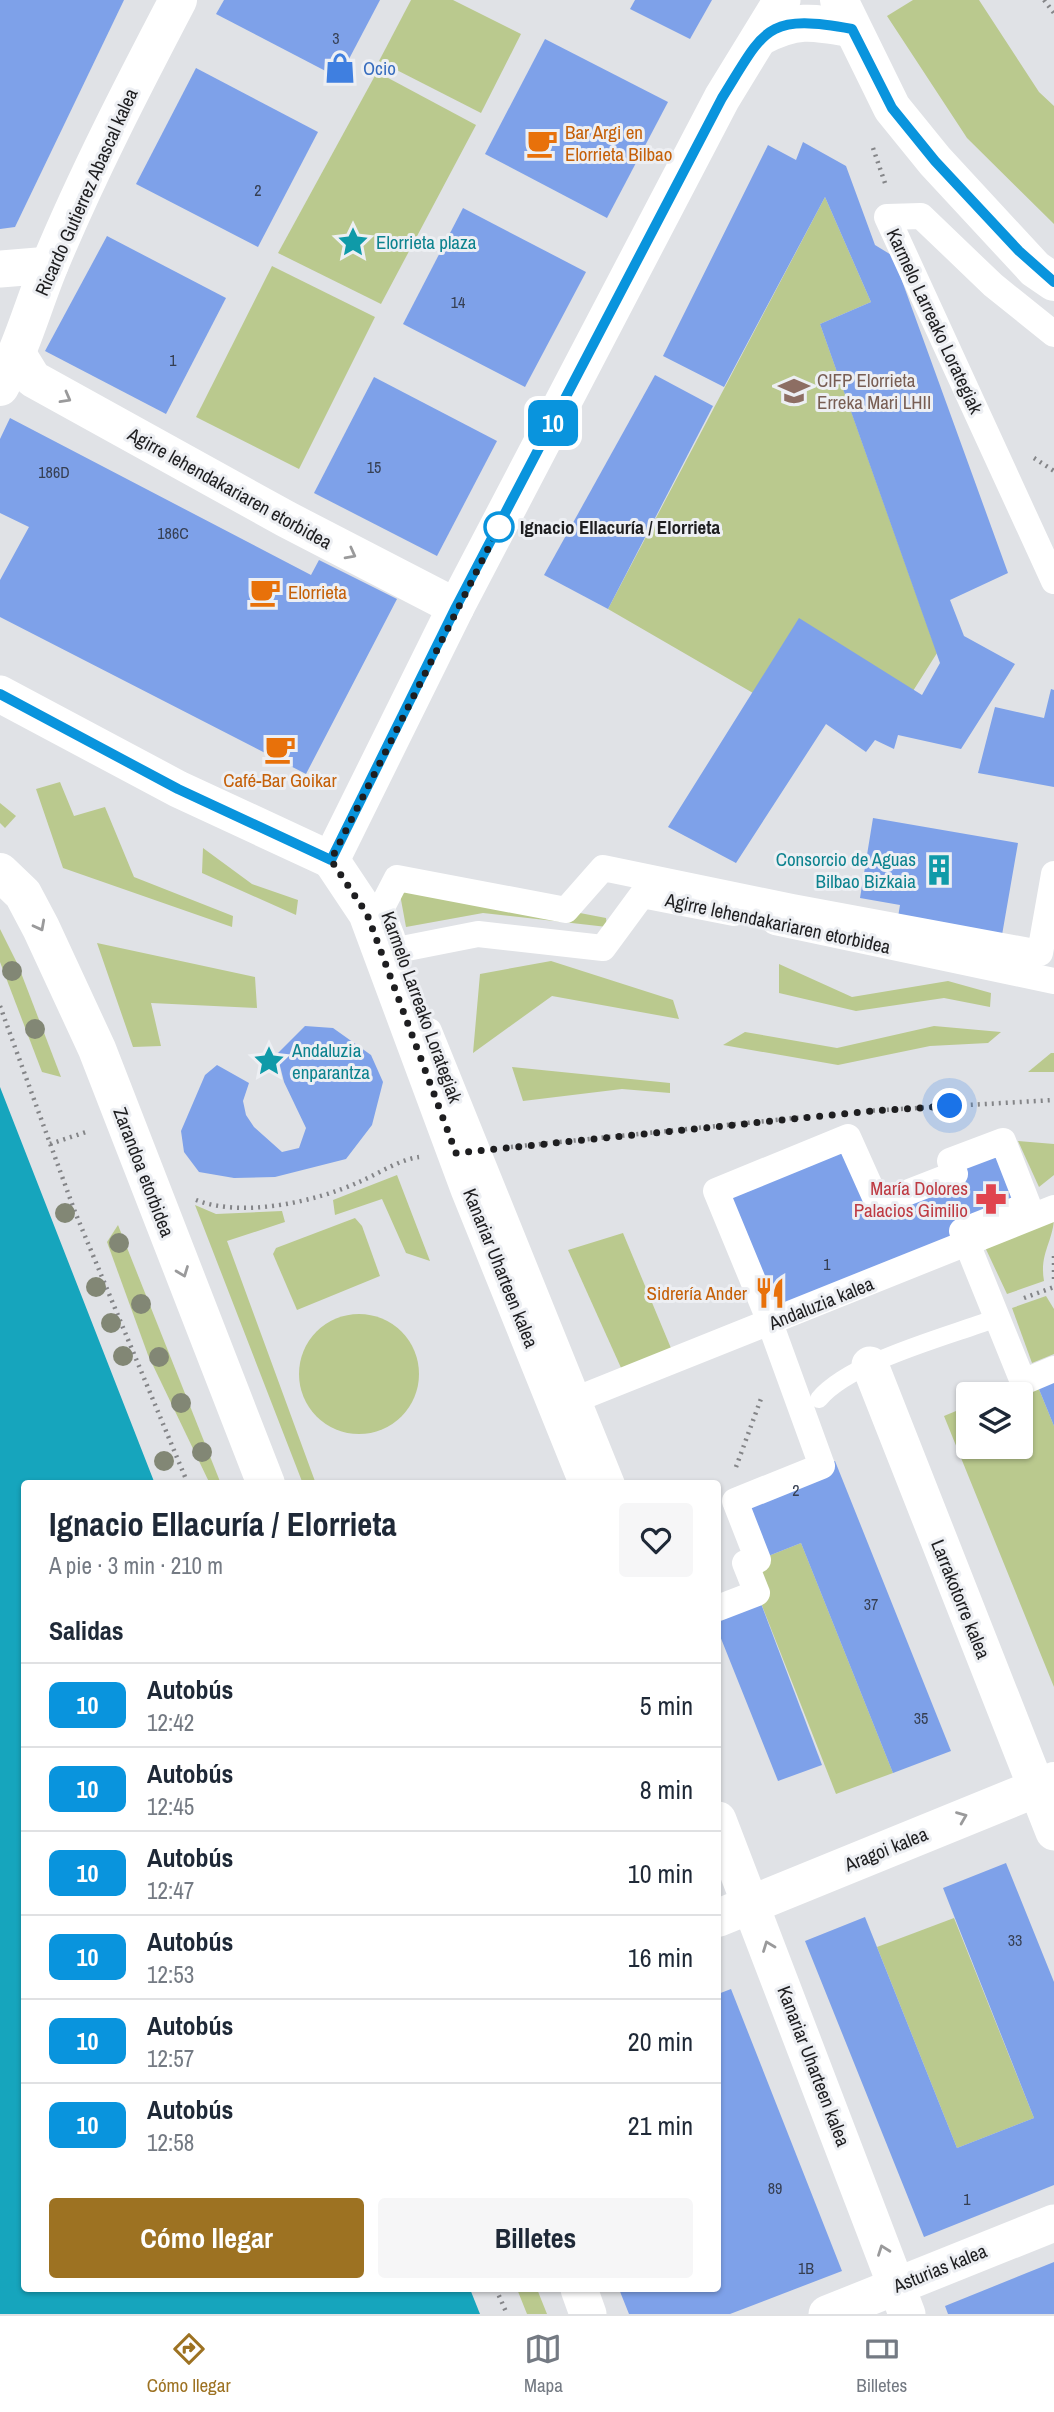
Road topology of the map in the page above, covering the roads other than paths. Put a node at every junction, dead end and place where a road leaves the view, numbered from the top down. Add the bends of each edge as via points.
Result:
1 (178, 0) edge
2 (782, 0) edge
3 (845, 14) edge
4 (761, 37) junction
5 (50, 265) junction
6 (0, 269) edge
7 (1054, 282) edge
8 (1054, 334) edge
9 (17, 353) junction
10 (0, 387) edge
11 (1054, 581) edge
12 (456, 607) junction
13 (0, 694) edge
14 (331, 860) junction
15 (0, 872) edge
16 (1054, 874) edge
17 (402, 949) dead end
18 (1054, 981) edge
19 (466, 1152) junction
20 (1054, 1208) edge
21 (967, 1244) junction
22 (991, 1320) dead end
23 (771, 1324) junction
24 (870, 1365) junction
25 (1054, 1369) edge
26 (587, 1395) dead end
27 (819, 1399) dead end
28 (264, 1480) edge
29 (587, 1480) edge
30 (610, 1480) edge
31 (721, 1607) edge
32 (1045, 1784) edge
33 (1054, 1832) edge
34 (721, 1836) edge
35 (735, 1911) edge
36 (1054, 2223) edge
37 (580, 2292) edge
38 (902, 2300) edge
39 (588, 2314) edge
40 (827, 2314) edge

1 - 5 main road, Ricardo Gutierrez Abascal kalea
2 - 4 street
3 - 4 street via 785,24
3 - 7 main road via 892,108 1035,269
4 - 12 street via 722,98
5 - 6 street
5 - 9 main road, Ricardo Gutierrez Abascal kalea
8 - 11 street, Karmelo Larreako Lorategiak via 993,285 921,216 887,217
9 - 10 main road, Ricardo Gutierrez Abascal kalea
9 -> 12 street, Agirre lehendakariaren etorbidea via 33,379
12 - 14 street
13 - 14 street via 178,789
14 - 19 street, Kanariar Uharteen kalea via 367,914
15 -> 28 main road, Zarandoa etorbidea via 23,894 61,966
16 - 19 street, Karmelo Larreako Lorategiak via 1040,953 603,867 566,910 397,878 381,909
17 - 18 street, Agirre lehendakariaren etorbidea via 478,933 603,948 642,895
19 - 29 street, Kanariar Uharteen kalea
19 - 30 street, Karmelo Larreako Lorategiak
20 - 21 street, Andaluzia kalea
21 - 23 street, Andaluzia kalea
21 - 23 street via 961,1231 1028,1205 1003,1141 950,1161 955,1174 878,1204 848,1137 716,1191
21 - 25 street via 1023,1382
22 - 24 lane
23 - 26 street, Andaluzia kalea
23 - 31 street via 822,1466 735,1501 758,1560 745,1563 757,1593
24 - 27 lane via 828,1388
24 - 32 street, Larrakotorre kalea
32 - 33 street, Larrakotorre kalea
35 -> 32 main road, Aragoi kalea
34 - 35 street, Kanariar Uharteen kalea
38 -> 35 street, Kanariar Uharteen kalea
36 - 38 street, Asturias kalea
37 - 39 street
38 - 40 street, Asturias kalea

